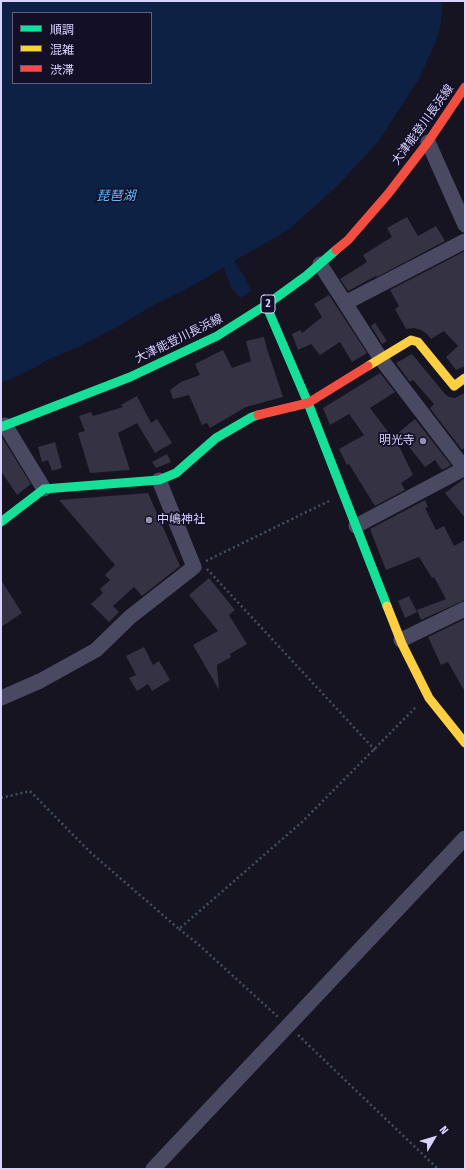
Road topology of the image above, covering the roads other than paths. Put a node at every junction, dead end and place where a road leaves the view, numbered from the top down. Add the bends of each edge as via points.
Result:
1 (465, 87) edge
2 (428, 142) junction
3 (465, 225) edge
4 (465, 241) edge
5 (320, 264) junction
6 (345, 303) junction
7 (266, 305) junction
8 (381, 359) junction
9 (465, 378) edge
10 (308, 403) junction
11 (3, 426) edge
12 (465, 468) edge
13 (159, 480) junction
14 (44, 489) junction
15 (1, 522) edge
16 (356, 526) junction
17 (465, 609) edge
18 (401, 640) junction
19 (1, 698) edge
20 (465, 743) edge
21 (465, 838) edge
22 (153, 1169) edge

1 - 2 street, 大津能登川長浜線 / 2
2 - 3 street
2 - 5 street, 大津能登川長浜線 / 2 via 348,240
4 - 6 street
5 - 6 street
5 - 7 street, 大津能登川長浜線 / 2
6 - 8 street
7 - 10 street
7 - 11 street, 大津能登川長浜線 / 2 via 217,336 130,377
8 - 9 street via 411,340 418,342 454,386
8 - 10 street
8 - 12 street
10 - 13 street via 252,417 216,438 176,473
10 - 16 street
11 - 14 street
12 - 16 street
13 - 14 street
13 - 19 street via 194,567 130,617 96,650 40,681
14 - 15 street
16 - 18 street
17 - 18 street
18 - 20 street via 429,698
21 - 22 street

